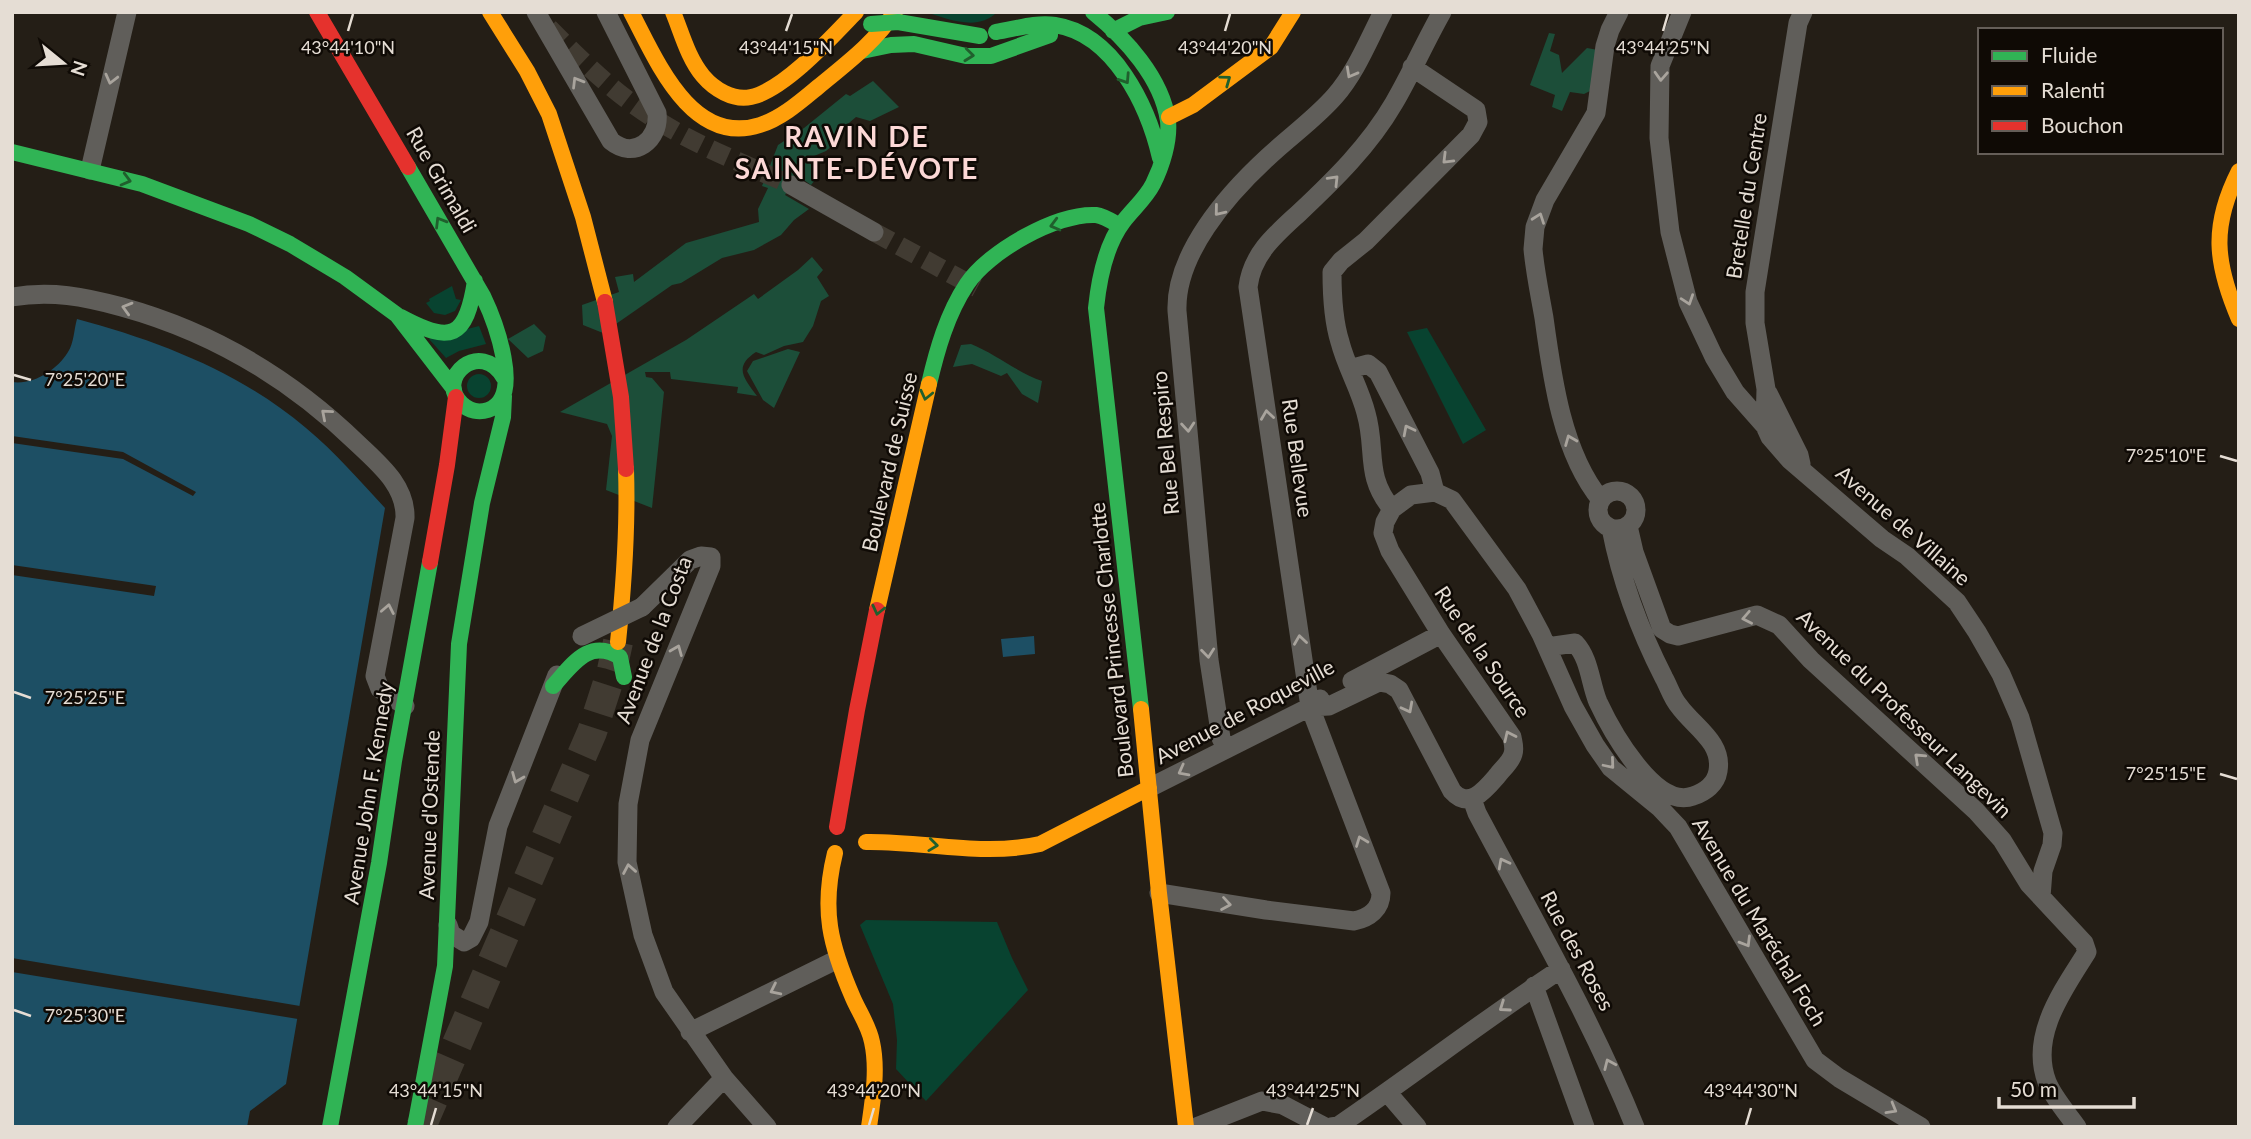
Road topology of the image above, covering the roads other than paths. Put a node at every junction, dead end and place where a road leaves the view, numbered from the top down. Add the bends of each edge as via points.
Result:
1 (127, 12) edge
2 (317, 12) edge
3 (476, 12) edge
4 (490, 12) edge
5 (536, 12) edge
6 (606, 12) edge
7 (631, 12) edge
8 (673, 12) edge
9 (856, 12) edge
10 (895, 12) edge
11 (1018, 12) edge
12 (1093, 12) edge
13 (1167, 12) edge
14 (1293, 12) edge
15 (1383, 12) edge
16 (1442, 12) edge
17 (1619, 12) edge
18 (1682, 12) edge
19 (1803, 12) edge
20 (1050, 18) edge
21 (1113, 30) junction
22 (988, 34) junction
23 (1088, 36) junction
24 (827, 42) junction
25 (862, 51) junction
26 (1412, 67) junction
27 (1169, 117) junction
28 (12, 152) edge
29 (564, 157) junction
30 (1161, 164) junction
31 (90, 170) junction
32 (2239, 171) edge
33 (791, 185) tunnel mouth
34 (1120, 226) junction
35 (874, 232) tunnel mouth
36 (2231, 279) edge
37 (475, 281) junction
38 (12, 297) edge
39 (397, 315) junction
40 (2239, 319) edge
41 (1350, 369) junction
42 (504, 378) junction
43 (1766, 389) junction
44 (504, 396) junction
45 (1742, 400) junction
46 (468, 409) junction
47 (1765, 426) junction
48 (481, 442) dead end
49 (447, 465) junction
50 (1802, 469) junction
51 (1443, 496) junction
52 (1601, 500) junction
53 (482, 503) junction
54 (1392, 509) junction
55 (1619, 527) junction
56 (1441, 634) junction
57 (618, 642) tunnel mouth
58 (1547, 647) junction
59 (624, 677) dead end
60 (553, 686) junction
61 (1597, 700) junction
62 (405, 706) junction
63 (1573, 706) junction
64 (1310, 707) junction
65 (1226, 748) junction
66 (1149, 788) junction
67 (1477, 796) junction
68 (837, 827) junction
69 (2002, 840) junction
70 (854, 843) junction
71 (2048, 855) junction
72 (1159, 893) junction
73 (2040, 897) junction
74 (448, 925) junction
75 (836, 960) junction
76 (1560, 969) junction
77 (1534, 986) junction
78 (690, 1032) junction
79 (724, 1077) junction
80 (1387, 1093) junction
81 (330, 1127) edge
82 (415, 1127) edge
83 (677, 1127) edge
84 (767, 1127) edge
85 (869, 1127) edge
86 (1186, 1127) edge
87 (1196, 1127) edge
88 (1325, 1127) edge
89 (1331, 1127) edge
90 (1417, 1127) edge
91 (1585, 1127) edge
92 (1636, 1127) edge
93 (1921, 1127) edge
94 (2077, 1127) edge

1 -> 31 street
37 -> 2 main road, Rue Grimaldi
3 - 29 main road
4 - 29 main road via 543,100
6 -> 5 street via 657,113 652,137 632,150 611,141
7 - 25 main road via 686,103 732,128 764,125 786,113
8 - 24 main road via 701,74 712,86 735,96 766,92
9 - 24 main road
10 - 25 main road
11 - 22 main road via 1010,24
12 - 21 main road
13 - 21 main road
27 -> 14 main road via 1271,47
15 -> 65 street, Rue Bel Respiro via 1348,81 1265,160 1208,224 1180,279 1177,300 1209,660
16 - 26 street, Rue Bellevue
52 -> 17 street via 1588,485 1562,420 1533,249 1545,200 1596,113 1605,46
18 -> 45 street, Avenue de Villaine via 1660,66 1659,138 1670,232 1688,302 1714,357
19 - 43 street, Bretelle du Centre via 1755,292
20 - 22 main road
20 - 23 main road
21 - 27 main road via 1145,70
22 - 24 main road, bridge via 968,36 915,23 879,21
25 -> 23 main road via 914,44 966,56 991,56 1056,34
23 -> 30 main road via 1107,52 1131,87 1153,128
26 -> 41 street via 1471,105 1478,122 1471,135 1332,272 1335,318
64 -> 26 street, Rue Bellevue via 1248,287 1250,272 1259,252 1336,179 1370,138
27 - 30 main road, Boulevard Princesse Charlotte via 1170,134
28 - 31 main road
29 - 57 main road via 599,270 620,381 628,532
30 - 34 main road, Boulevard Princesse Charlotte via 1152,187
31 -> 39 main road via 187,199 249,224 320,262
32 - 36 main road via 2221,208 2217,230 2218,258
33 - 35 street
34 - 66 main road, Boulevard Princesse Charlotte via 1104,267 1096,320
34 -> 68 main road, Boulevard de Suisse via 1095,215 1040,229 986,264 972,277 955,307 926,398 861,685
36 - 40 main road
37 - 39 main road via 470,313 457,331 440,334
37 - 42 main road, Rue Grimaldi via 502,346
62 -> 38 street via 380,689 375,676 405,518 402,495 381,467 308,399 250,360 180,325 92,298 48,293
39 - 46 main road
51 -> 41 street, Avenue du Maréchal Foch via 1378,372 1368,364
41 - 54 street via 1372,439 1376,487
42 - 44 main road
42 - 46 main road via 490,362 477,360 460,369 454,381
43 - 45 street via 1757,401
43 - 47 street
43 - 50 street, Avenue de Villaine
44 - 46 main road via 496,406
44 - 53 main road, Avenue d'Ostende via 499,438
45 - 47 street, Avenue de Villaine
46 - 49 main road, Avenue John F. Kennedy
46 - 49 main road, Avenue John F. Kennedy
47 - 50 street, Avenue de Villaine
48 - 53 main road, Avenue d'Ostende
49 - 62 main road, Avenue John F. Kennedy
50 - 71 street, Avenue de Villaine via 1935,580 1977,632 2020,718 2053,833
51 - 54 street via 1411,495
51 - 58 street, Avenue du Maréchal Foch via 1517,589
52 - 55 street via 1600,517
52 - 55 street via 1616,491 1632,498 1636,516
53 - 74 main road, Avenue d'Ostende via 456,676
54 - 56 street, Rue de la Source via 1383,533 1390,551
55 - 61 street via 1616,556 1648,647 1678,706 1712,742 1719,763 1717,777 1708,789 1691,797 1662,791 1628,756
69 -> 55 street, Avenue du Professeur Langevin via 1779,625 1757,615 1678,636 1662,629
56 - 64 street, Avenue de Roqueville
67 -> 56 street, Rue de la Source via 1512,758 1512,737
58 - 61 street via 1575,643 1582,651
58 - 63 street, Avenue du Maréchal Foch
59 - 60 main road via 620,657 597,648 579,658
60 -> 74 street, Avenue de la Costa via 498,826 479,922 464,942 451,934
78 -> 60 street, Avenue de la Costa, bridge via 664,992 643,935 627,862 627,816 640,740 711,557 690,560 642,607 582,636
61 - 63 street
62 - 81 main road, Avenue John F. Kennedy
63 -> 93 street, Avenue du Maréchal Foch via 1611,768 1678,827 1815,1060
64 - 65 street, Avenue de Roqueville
64 -> 67 street via 1329,706 1379,682 1390,684 1399,690 1452,792 1458,797
72 -> 64 street, Rue Bellevue via 1344,921 1363,919 1379,905 1381,893
65 -> 66 street, Avenue de Roqueville
70 -> 66 main road, Avenue de Roqueville via 891,840 971,850 1040,844
66 - 72 main road, Boulevard Princesse Charlotte
76 -> 67 street, Rue des Roses via 1477,813
68 - 70 main road, Avenue de Roqueville via 842,824
68 - 70 main road, Boulevard de Suisse via 831,845
69 - 71 street via 2029,856
69 - 73 street, Avenue du Professeur Langevin
70 - 75 main road via 828,883 827,916
71 - 73 street, Avenue de Villaine
72 - 86 main road, Boulevard Princesse Charlotte
73 - 94 street, Avenue du Professeur Langevin via 2062,917 2087,952 2048,1019 2043,1042 2047,1082
74 - 82 main road, Avenue d'Ostende via 440,1001
75 -> 78 street
75 - 85 main road via 872,1041
76 - 77 street
92 -> 76 street, Rue des Roses
77 -> 80 street
77 - 91 street
78 - 79 street, Avenue de la Costa
79 - 83 street
79 - 84 street, Avenue de la Costa
80 - 89 street
80 - 90 street
87 - 88 street via 1262,1101 1283,1105

